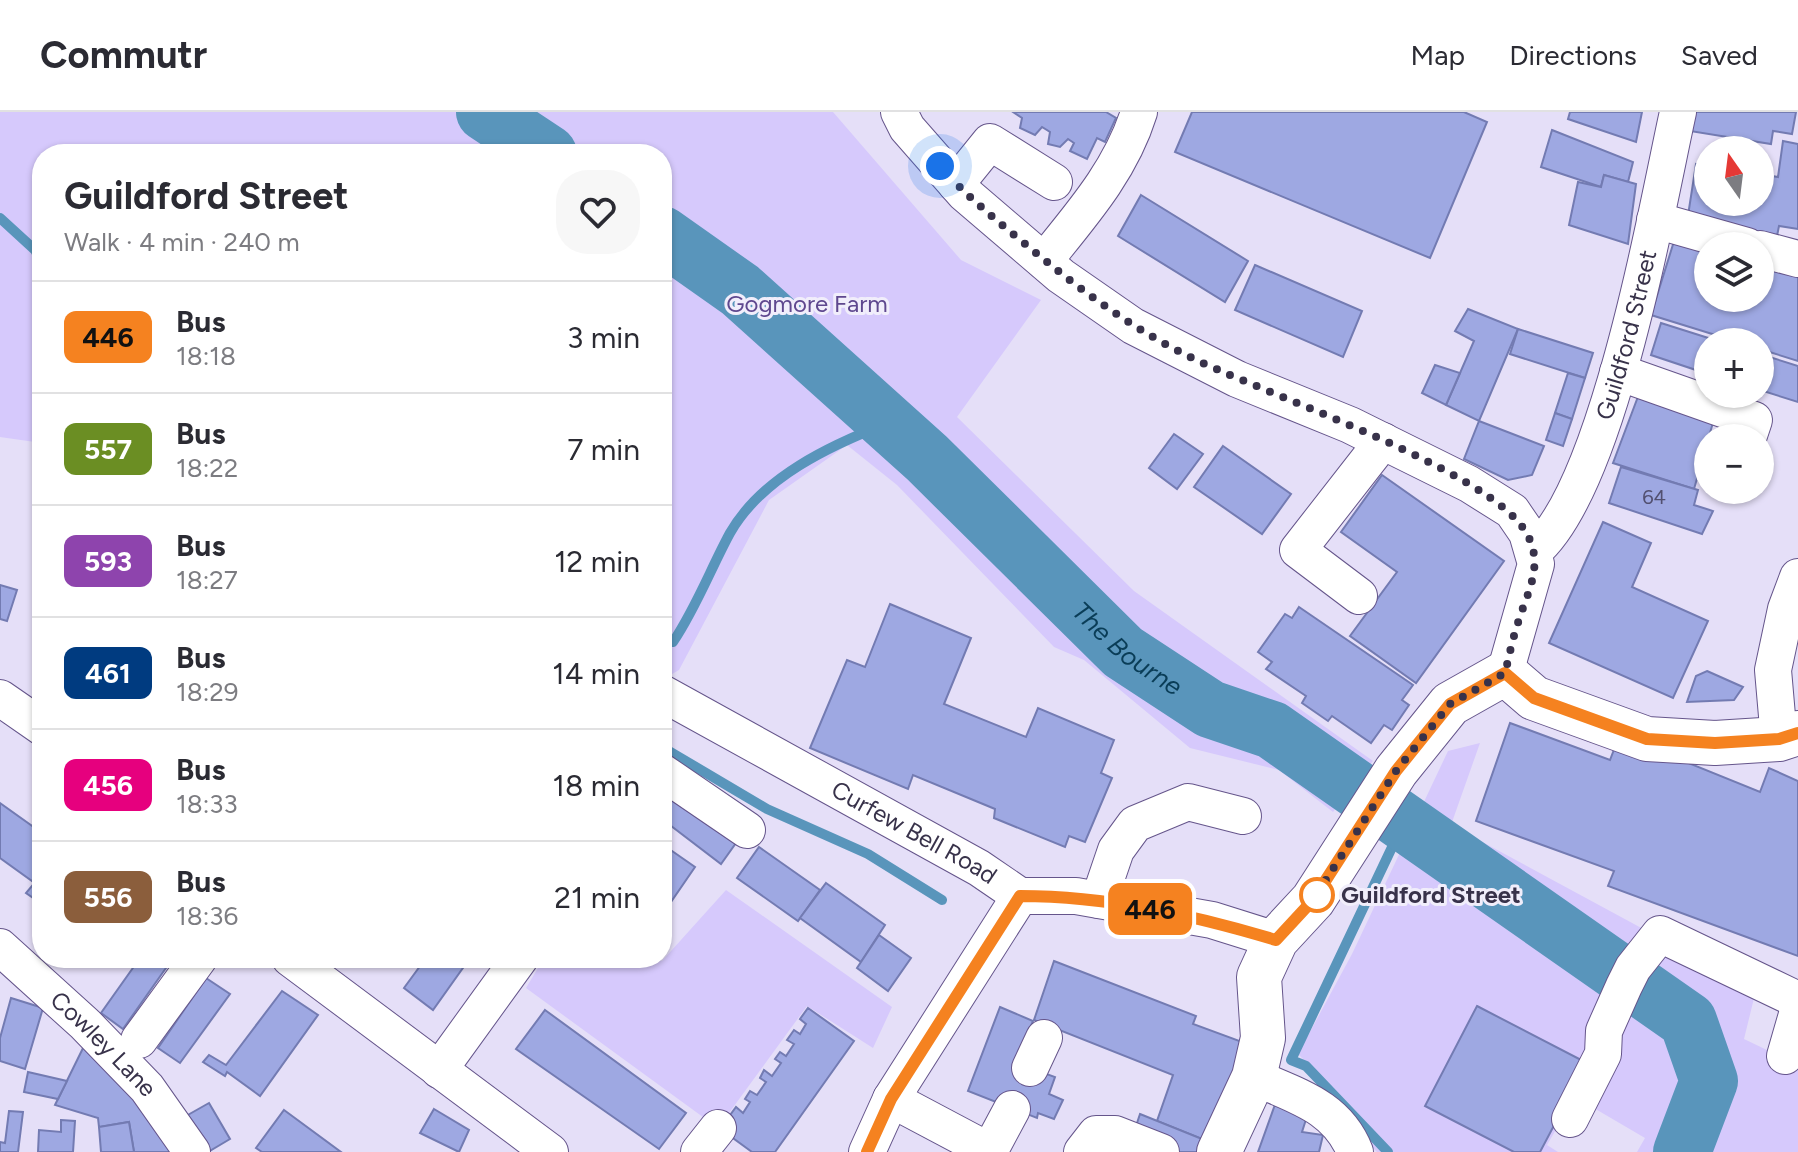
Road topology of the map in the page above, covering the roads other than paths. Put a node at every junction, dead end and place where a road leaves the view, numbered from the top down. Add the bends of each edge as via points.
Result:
1 (899, 112) edge
2 (1139, 112) edge
3 (1678, 112) edge
4 (1054, 182) dead end
5 (956, 184) junction
6 (1655, 220) junction
7 (1697, 232) edge
8 (1774, 253) edge
9 (1798, 259) edge
10 (1044, 261) junction
11 (1618, 372) junction
12 (1753, 424) edge
13 (1383, 441) junction
14 (1534, 551) junction
15 (1798, 577) edge
16 (1359, 596) dead end
17 (1505, 673) junction
18 (0, 698) edge
19 (672, 699) edge
20 (32, 720) edge
21 (1789, 736) edge
22 (672, 779) edge
23 (1243, 816) dead end
24 (747, 830) dead end
25 (1020, 896) junction
26 (1099, 900) junction
27 (1276, 940) junction
28 (0, 947) edge
29 (192, 968) edge
30 (303, 968) edge
31 (513, 968) edge
32 (1798, 1000) edge
33 (1798, 1011) edge
34 (139, 1040) dead end
35 (1785, 1056) dead end
36 (439, 1070) junction
37 (1254, 1077) junction
38 (891, 1099) junction
39 (1012, 1109) dead end
40 (1570, 1119) dead end
41 (192, 1152) edge
42 (550, 1152) edge
43 (867, 1152) edge
44 (989, 1152) edge
45 (1082, 1152) edge
46 (1161, 1152) edge
47 (1219, 1152) edge
48 (1355, 1152) edge

1 - 5 street
2 - 10 street via 1129,143 1095,198
3 - 6 street, Guildford Street
4 - 5 street via 990,142
5 - 10 street
6 - 7 street
6 - 11 street, Guildford Street
8 - 9 street
10 - 13 street via 1133,326 1183,354
11 - 12 street via 1754,420
11 - 14 street, Guildford Street via 1585,472 1560,522
13 - 14 street via 1512,511
13 - 16 street via 1298,550
14 - 17 street via 1531,589
15 - 21 street via 1773,670
17 - 21 main road via 1534,698 1647,739 1715,743
17 - 27 main road via 1450,704 1411,751 1313,900
18 - 20 street
19 - 25 street, Curfew Bell Road via 979,868
22 - 24 street
23 - 26 street via 1188,802 1135,824 1116,850
25 - 26 street, Curfew Bell Road
25 - 38 street
26 - 27 street, Curfew Bell Road via 1212,920
27 - 37 main road via 1259,977 1263,1038
28 - 41 street, Cowley Lane via 147,1088
29 - 34 street
30 - 36 street
31 - 36 street
32 - 40 street via 1660,934 1628,977 1604,1031 1603,1054
33 - 35 street
36 - 42 street
37 - 47 main road
37 - 48 street via 1321,1107 1346,1129
38 - 43 street
38 - 44 street
39 - 44 street
45 - 46 street via 1096,1134 1115,1134

